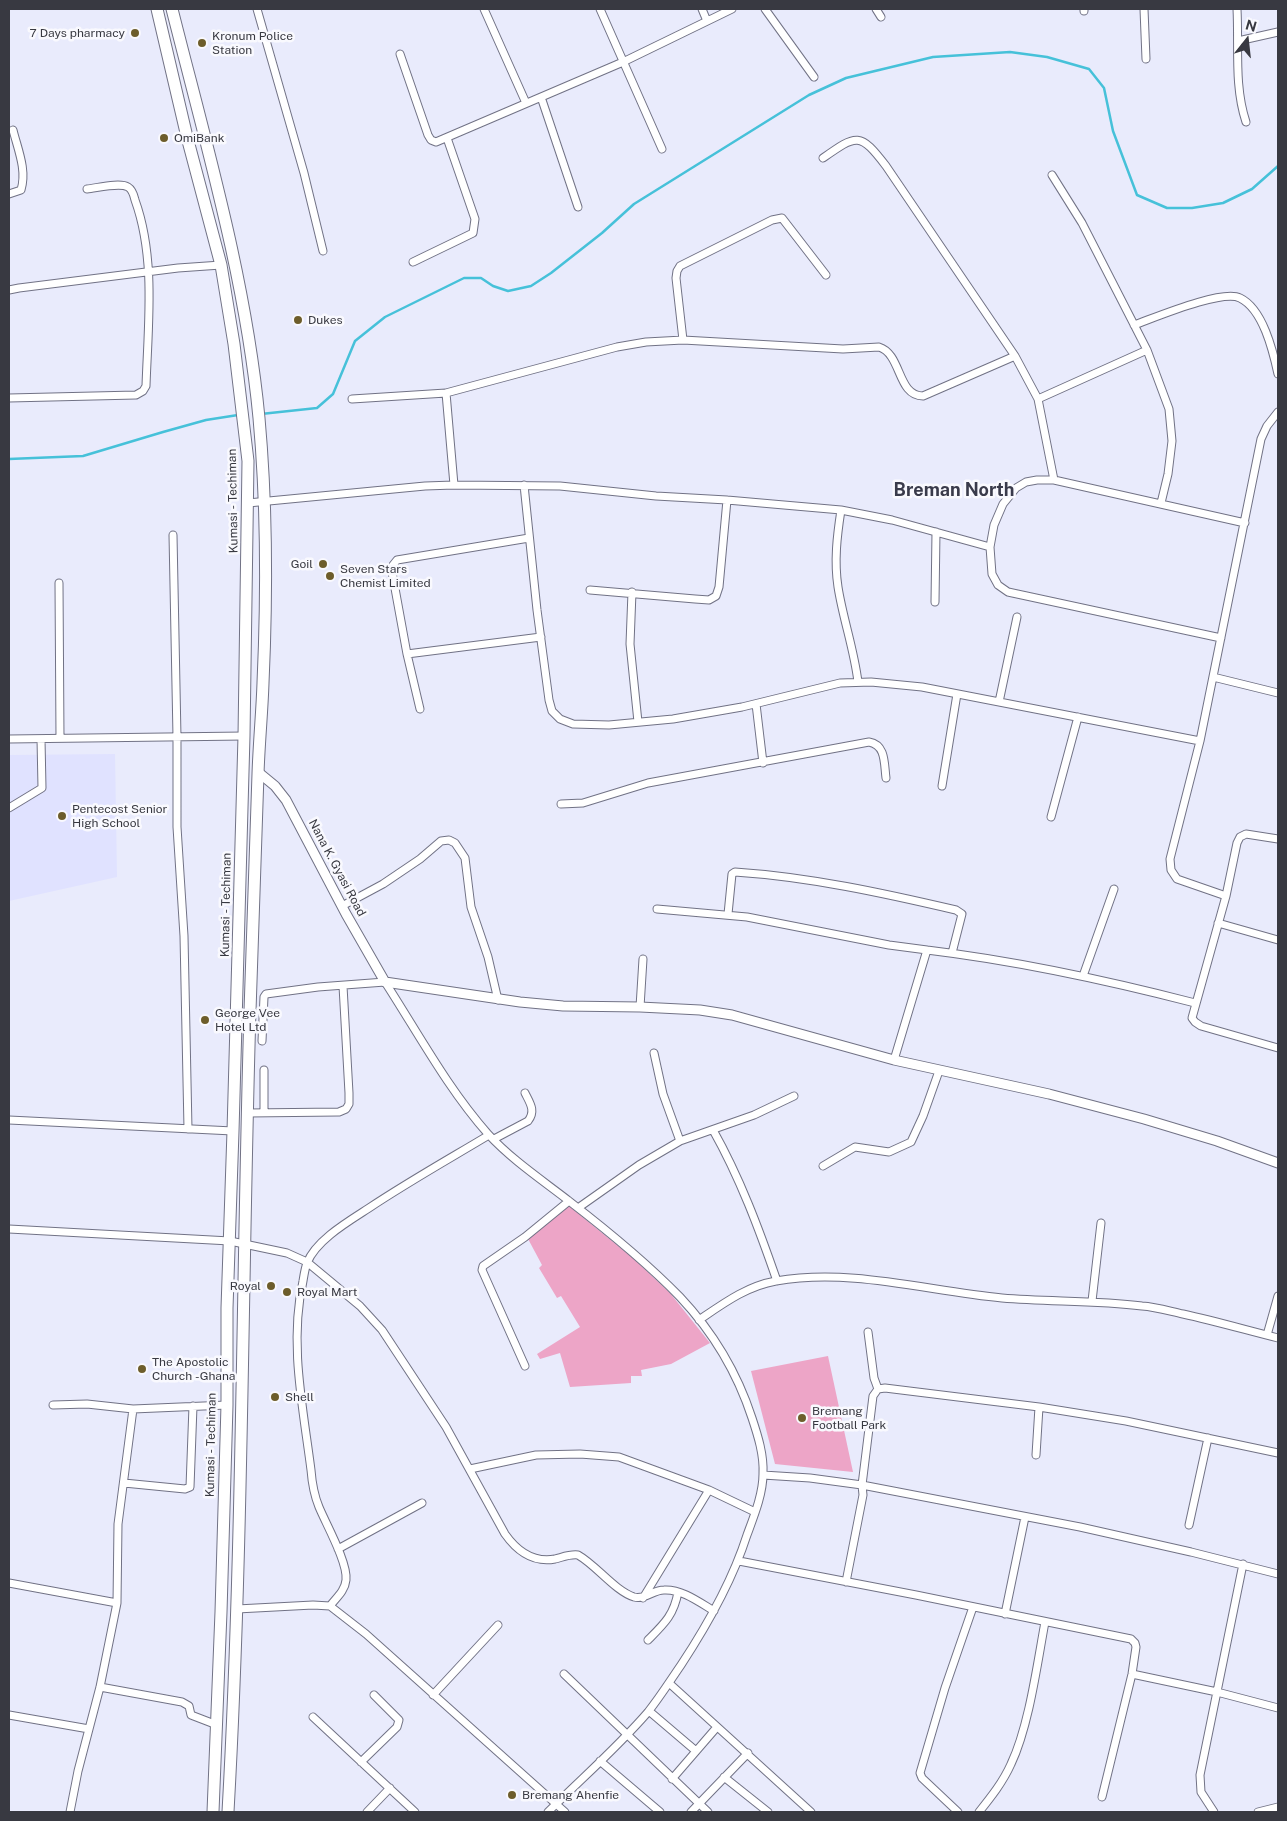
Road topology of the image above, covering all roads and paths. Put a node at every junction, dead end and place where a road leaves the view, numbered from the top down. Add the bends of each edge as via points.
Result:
1 (157, 9) edge
2 (172, 9) edge
3 (257, 9) edge
4 (484, 9) edge
5 (600, 9) edge
6 (702, 9) edge
7 (732, 9) edge
8 (765, 9) edge
9 (876, 9) edge
10 (1144, 9) edge
11 (1237, 9) edge
12 (881, 17) dead end
13 (707, 21) junction
14 (1278, 32) edge
15 (1238, 41) junction
16 (400, 54) dead end
17 (1146, 59) dead end
18 (623, 62) junction
19 (814, 77) dead end
20 (541, 97) junction
21 (526, 103) junction
22 (1246, 122) dead end
23 (13, 130) dead end
24 (447, 138) junction
25 (662, 148) dead end
26 (823, 158) dead end
27 (1052, 174) dead end
28 (87, 189) dead end
29 (9, 194) edge
30 (578, 207) dead end
31 (323, 251) dead end
32 (413, 262) dead end
33 (221, 265) junction
34 (148, 272) junction
35 (826, 275) dead end
36 (9, 290) edge
37 (1134, 325) junction
38 (683, 340) junction
39 (1147, 350) junction
40 (1015, 356) junction
41 (1278, 374) edge
42 (446, 393) junction
43 (9, 398) edge
44 (1038, 399) junction
45 (352, 400) dead end
46 (1278, 412) edge
47 (1054, 480) junction
48 (454, 485) junction
49 (524, 485) junction
50 (727, 500) junction
51 (248, 503) junction
52 (264, 503) junction
53 (1161, 503) junction
54 (841, 510) junction
55 (1245, 523) junction
56 (936, 532) junction
57 (173, 535) dead end
58 (529, 538) junction
59 (990, 547) junction
60 (59, 583) dead end
61 (590, 590) dead end
62 (632, 592) junction
63 (935, 602) dead end
64 (1017, 618) dead end
65 (541, 637) junction
66 (1221, 638) junction
67 (407, 654) junction
68 (1213, 677) junction
69 (858, 682) junction
70 (1278, 693) edge
71 (957, 694) junction
72 (999, 702) junction
73 (756, 704) junction
74 (420, 709) dead end
75 (1078, 717) junction
76 (638, 722) junction
77 (244, 736) junction
78 (177, 737) junction
79 (60, 738) junction
80 (9, 739) edge
81 (41, 739) junction
82 (1200, 741) junction
83 (763, 762) junction
84 (258, 772) junction
85 (886, 778) dead end
86 (942, 786) dead end
87 (561, 804) dead end
88 (9, 808) edge
89 (1051, 817) dead end
90 (1278, 839) edge
91 (1114, 890) dead end
92 (1226, 896) junction
93 (342, 906) junction
94 (657, 908) dead end
95 (728, 914) junction
96 (1218, 923) junction
97 (1278, 940) edge
98 (927, 950) junction
99 (952, 953) junction
100 (643, 959) dead end
101 (1083, 976) junction
102 (385, 982) junction
103 (343, 986) junction
104 (498, 1000) junction
105 (1195, 1004) junction
106 (640, 1007) junction
107 (262, 1041) dead end
108 (1278, 1048) edge
109 (654, 1053) dead end
110 (894, 1060) junction
111 (264, 1070) dead end
112 (939, 1071) junction
113 (525, 1093) dead end
114 (794, 1096) dead end
115 (248, 1113) junction
116 (264, 1114) junction
117 (9, 1120) edge
118 (188, 1129) junction
119 (714, 1130) junction
120 (234, 1131) junction
121 (491, 1137) junction
122 (680, 1141) junction
123 (1278, 1163) edge
124 (823, 1166) dead end
125 (569, 1201) junction
126 (578, 1208) junction
127 (1101, 1223) dead end
128 (9, 1229) edge
129 (230, 1241) junction
130 (245, 1243) junction
131 (307, 1262) junction
132 (777, 1281) junction
133 (1278, 1296) edge
134 (1092, 1301) junction
135 (700, 1320) junction
136 (868, 1332) dead end
137 (1267, 1335) junction
138 (1278, 1338) edge
139 (525, 1366) dead end
140 (878, 1390) junction
141 (53, 1405) dead end
142 (226, 1405) junction
143 (193, 1406) junction
144 (1039, 1407) junction
145 (133, 1409) junction
146 (1208, 1438) junction
147 (1278, 1453) edge
148 (1036, 1455) dead end
149 (470, 1469) junction
150 (763, 1475) junction
151 (124, 1483) junction
152 (862, 1485) junction
153 (709, 1490) junction
154 (422, 1504) dead end
155 (755, 1512) junction
156 (1025, 1517) junction
157 (1189, 1525) dead end
158 (338, 1549) junction
159 (739, 1561) junction
160 (1243, 1564) junction
161 (1278, 1574) edge
162 (846, 1582) junction
163 (9, 1583) edge
164 (678, 1592) junction
165 (642, 1598) junction
166 (117, 1603) junction
167 (330, 1606) junction
168 (973, 1607) junction
169 (237, 1609) junction
170 (714, 1611) junction
171 (1005, 1614) junction
172 (1046, 1622) junction
173 (498, 1625) dead end
174 (648, 1640) dead end
175 (564, 1674) dead end
176 (1132, 1674) junction
177 (669, 1683) junction
178 (100, 1687) junction
179 (1217, 1692) junction
180 (374, 1695) dead end
181 (433, 1695) junction
182 (1278, 1708) edge
183 (649, 1711) junction
184 (9, 1716) edge
185 (313, 1717) dead end
186 (217, 1725) junction
187 (717, 1727) junction
188 (90, 1729) junction
189 (626, 1736) junction
190 (696, 1751) junction
191 (748, 1754) junction
192 (600, 1760) junction
193 (361, 1762) junction
194 (724, 1777) junction
195 (672, 1779) junction
196 (390, 1788) junction
197 (1102, 1797) dead end
198 (556, 1804) junction
199 (698, 1804) junction
200 (1278, 1807) edge
201 (70, 1812) edge
202 (213, 1812) edge
203 (228, 1812) edge
204 (367, 1812) edge
205 (415, 1812) edge
206 (548, 1812) edge
207 (565, 1812) edge
208 (660, 1812) edge
209 (691, 1812) edge
210 (708, 1812) edge
211 (768, 1812) edge
212 (811, 1812) edge
213 (958, 1812) edge
214 (979, 1812) edge
215 (1214, 1812) edge
216 (1258, 1812) edge

1 - 33 highway, Kumasi - Techiman
2 - 52 highway via 236,271 250,346 260,423
3 - 31 street
4 - 21 street
5 - 18 street
6 - 13 street
7 - 13 street
8 - 19 street
9 - 12 street
10 - 17 street
11 - 15 street
13 - 18 street
14 - 15 street
15 - 22 street via 1240,105
16 - 24 street via 428,136 436,142
18 - 20 street
18 - 25 street
20 - 21 street
20 - 30 street
21 - 24 street
23 - 29 street via 23,181 21,190
24 - 32 street via 475,219 473,233
26 - 40 street via 853,140 866,142 872,147
27 - 37 street via 1082,223
28 - 34 street via 120,185 132,190 141,217
33 - 34 street
33 - 51 highway, Kumasi - Techiman via 244,425
34 - 36 street
34 - 43 street via 146,386 143,392 136,395
35 - 38 street via 782,218 772,220 680,266 676,271
37 - 39 street
37 - 41 street via 1212,298 1238,297 1246,302 1260,321
38 - 40 street via 843,349 879,347 890,356 910,392 916,396 924,396
38 - 42 street via 616,347
39 - 44 street
39 - 53 street via 1169,409 1172,441
40 - 44 street
42 - 45 street
42 - 48 street
44 - 47 street
46 - 55 street via 1261,439
47 - 53 street
47 - 59 street via 1026,482 1016,488 1003,504 994,525
48 - 49 street
48 - 52 street
49 - 50 street
49 - 58 street
50 - 54 street
50 - 62 street via 716,596 709,600
51 - 52 street
51 - 77 highway, Kumasi - Techiman
52 - 84 highway via 264,672
53 - 55 street
54 - 56 street
54 - 69 street via 836,554 838,586
55 - 66 street
56 - 59 street
56 - 63 street
57 - 78 street
58 - 65 street
58 - 67 street via 397,560 392,572
59 - 66 street via 992,574 998,585 1008,592
60 - 79 street
61 - 62 street
62 - 76 street via 631,667
64 - 72 street
65 - 67 street
65 - 76 street via 549,700 552,711 560,719 574,724
66 - 68 street
67 - 74 street
68 - 70 street
68 - 82 street
69 - 71 street via 922,687
69 - 73 street
71 - 72 street
71 - 86 street
72 - 75 street
73 - 76 street
73 - 83 street
75 - 82 street
75 - 89 street
77 - 78 street
77 - 120 highway, Kumasi - Techiman
78 - 79 street
78 - 118 street via 177,827 184,936
79 - 81 street
80 - 81 street
81 - 88 street via 42,788
82 - 92 street via 1170,859 1171,870 1177,879
83 - 85 street via 868,742 882,748
83 - 87 street via 648,783 583,803
84 - 93 street, Nana K. Gyasi Road via 286,800
84 - 115 highway
90 - 92 street via 1246,834 1240,837
91 - 101 street
92 - 96 street
93 - 102 street, Nana K. Gyasi Road
93 - 104 street via 390,879 441,841 455,843 466,858 471,907
94 - 95 street
95 - 98 street
95 - 99 street via 732,874 736,872 825,882 956,910 962,914
96 - 97 street
96 - 105 street
98 - 99 street
98 - 110 street
99 - 101 street
100 - 106 street
101 - 105 street
102 - 103 street
102 - 104 street
102 - 121 street via 441,1070
103 - 107 street via 266,994
103 - 116 street via 349,1093 346,1110
104 - 106 street via 564,1006
105 - 108 street via 1192,1018 1201,1026
106 - 110 street via 700,1010 732,1016
109 - 122 street via 663,1094
110 - 112 street
111 - 116 street
112 - 123 street via 1049,1094 1144,1119
112 - 124 street via 911,1142 889,1152 855,1147
113 - 121 street via 533,1112 531,1118
114 - 119 street
115 - 116 street
115 - 130 highway
117 - 118 street
118 - 120 street
119 - 122 street
119 - 132 street via 745,1195
120 - 129 highway, Kumasi - Techiman
121 - 125 street
121 - 131 street via 409,1181 336,1230
122 - 126 street
125 - 126 street
125 - 139 street via 483,1266
126 - 135 street via 644,1263
127 - 134 street
128 - 129 street
129 - 130 street
129 - 142 highway, Kumasi - Techiman
130 - 131 street via 287,1253
130 - 169 highway
131 - 149 street via 360,1306 382,1330
131 - 158 street via 299,1296 296,1346 313,1488
132 - 134 street via 862,1278 1002,1298
132 - 135 street via 755,1286 730,1298
133 - 137 street
134 - 137 street via 1144,1306
135 - 150 street via 743,1391 757,1432
136 - 140 street
137 - 138 street
140 - 144 street via 885,1388
140 - 152 street via 873,1396
141 - 145 street via 87,1404
142 - 143 street
142 - 186 highway, Kumasi - Techiman
143 - 145 street
143 - 151 street via 190,1487
144 - 146 street
144 - 148 street
145 - 151 street
146 - 147 street
146 - 157 street
149 - 153 street via 536,1455 580,1454 619,1458
149 - 165 street via 505,1534 520,1551 541,1560 578,1554 630,1596
150 - 152 street
150 - 155 street
151 - 166 street via 118,1524
152 - 156 street
152 - 162 street via 863,1495
153 - 155 street
153 - 165 street
154 - 158 street
155 - 159 street
156 - 160 street
156 - 171 street
158 - 167 street via 347,1577 342,1591
159 - 162 street
159 - 170 street
160 - 161 street
160 - 179 street
162 - 168 street
163 - 166 street
164 - 165 street via 663,1590
164 - 170 street
164 - 174 street via 672,1614
166 - 178 street
167 - 169 street
167 - 181 street
168 - 171 street
168 - 213 street via 920,1773
169 - 203 highway
170 - 177 street
171 - 172 street
172 - 176 street via 1131,1640 1136,1647
172 - 214 street via 1027,1713 1012,1764 996,1792
173 - 181 street
175 - 189 street
176 - 179 street
176 - 197 street
177 - 183 street
177 - 187 street
178 - 186 street via 182,1702 189,1706 191,1715
178 - 188 street
179 - 182 street
179 - 215 street via 1204,1745 1199,1784
180 - 193 street via 399,1720 397,1727
181 - 198 street
183 - 189 street
183 - 190 street
184 - 188 street
185 - 193 street
186 - 202 highway, Kumasi - Techiman
187 - 190 street
187 - 191 street
188 - 201 street
189 - 192 street
189 - 195 street
190 - 195 street
191 - 194 street
191 - 212 street
192 - 198 street
192 - 208 street
193 - 196 street
194 - 199 street
194 - 211 street
195 - 199 street
196 - 204 street
196 - 205 street
198 - 206 street
198 - 207 street
199 - 209 street
199 - 210 street
200 - 216 street

